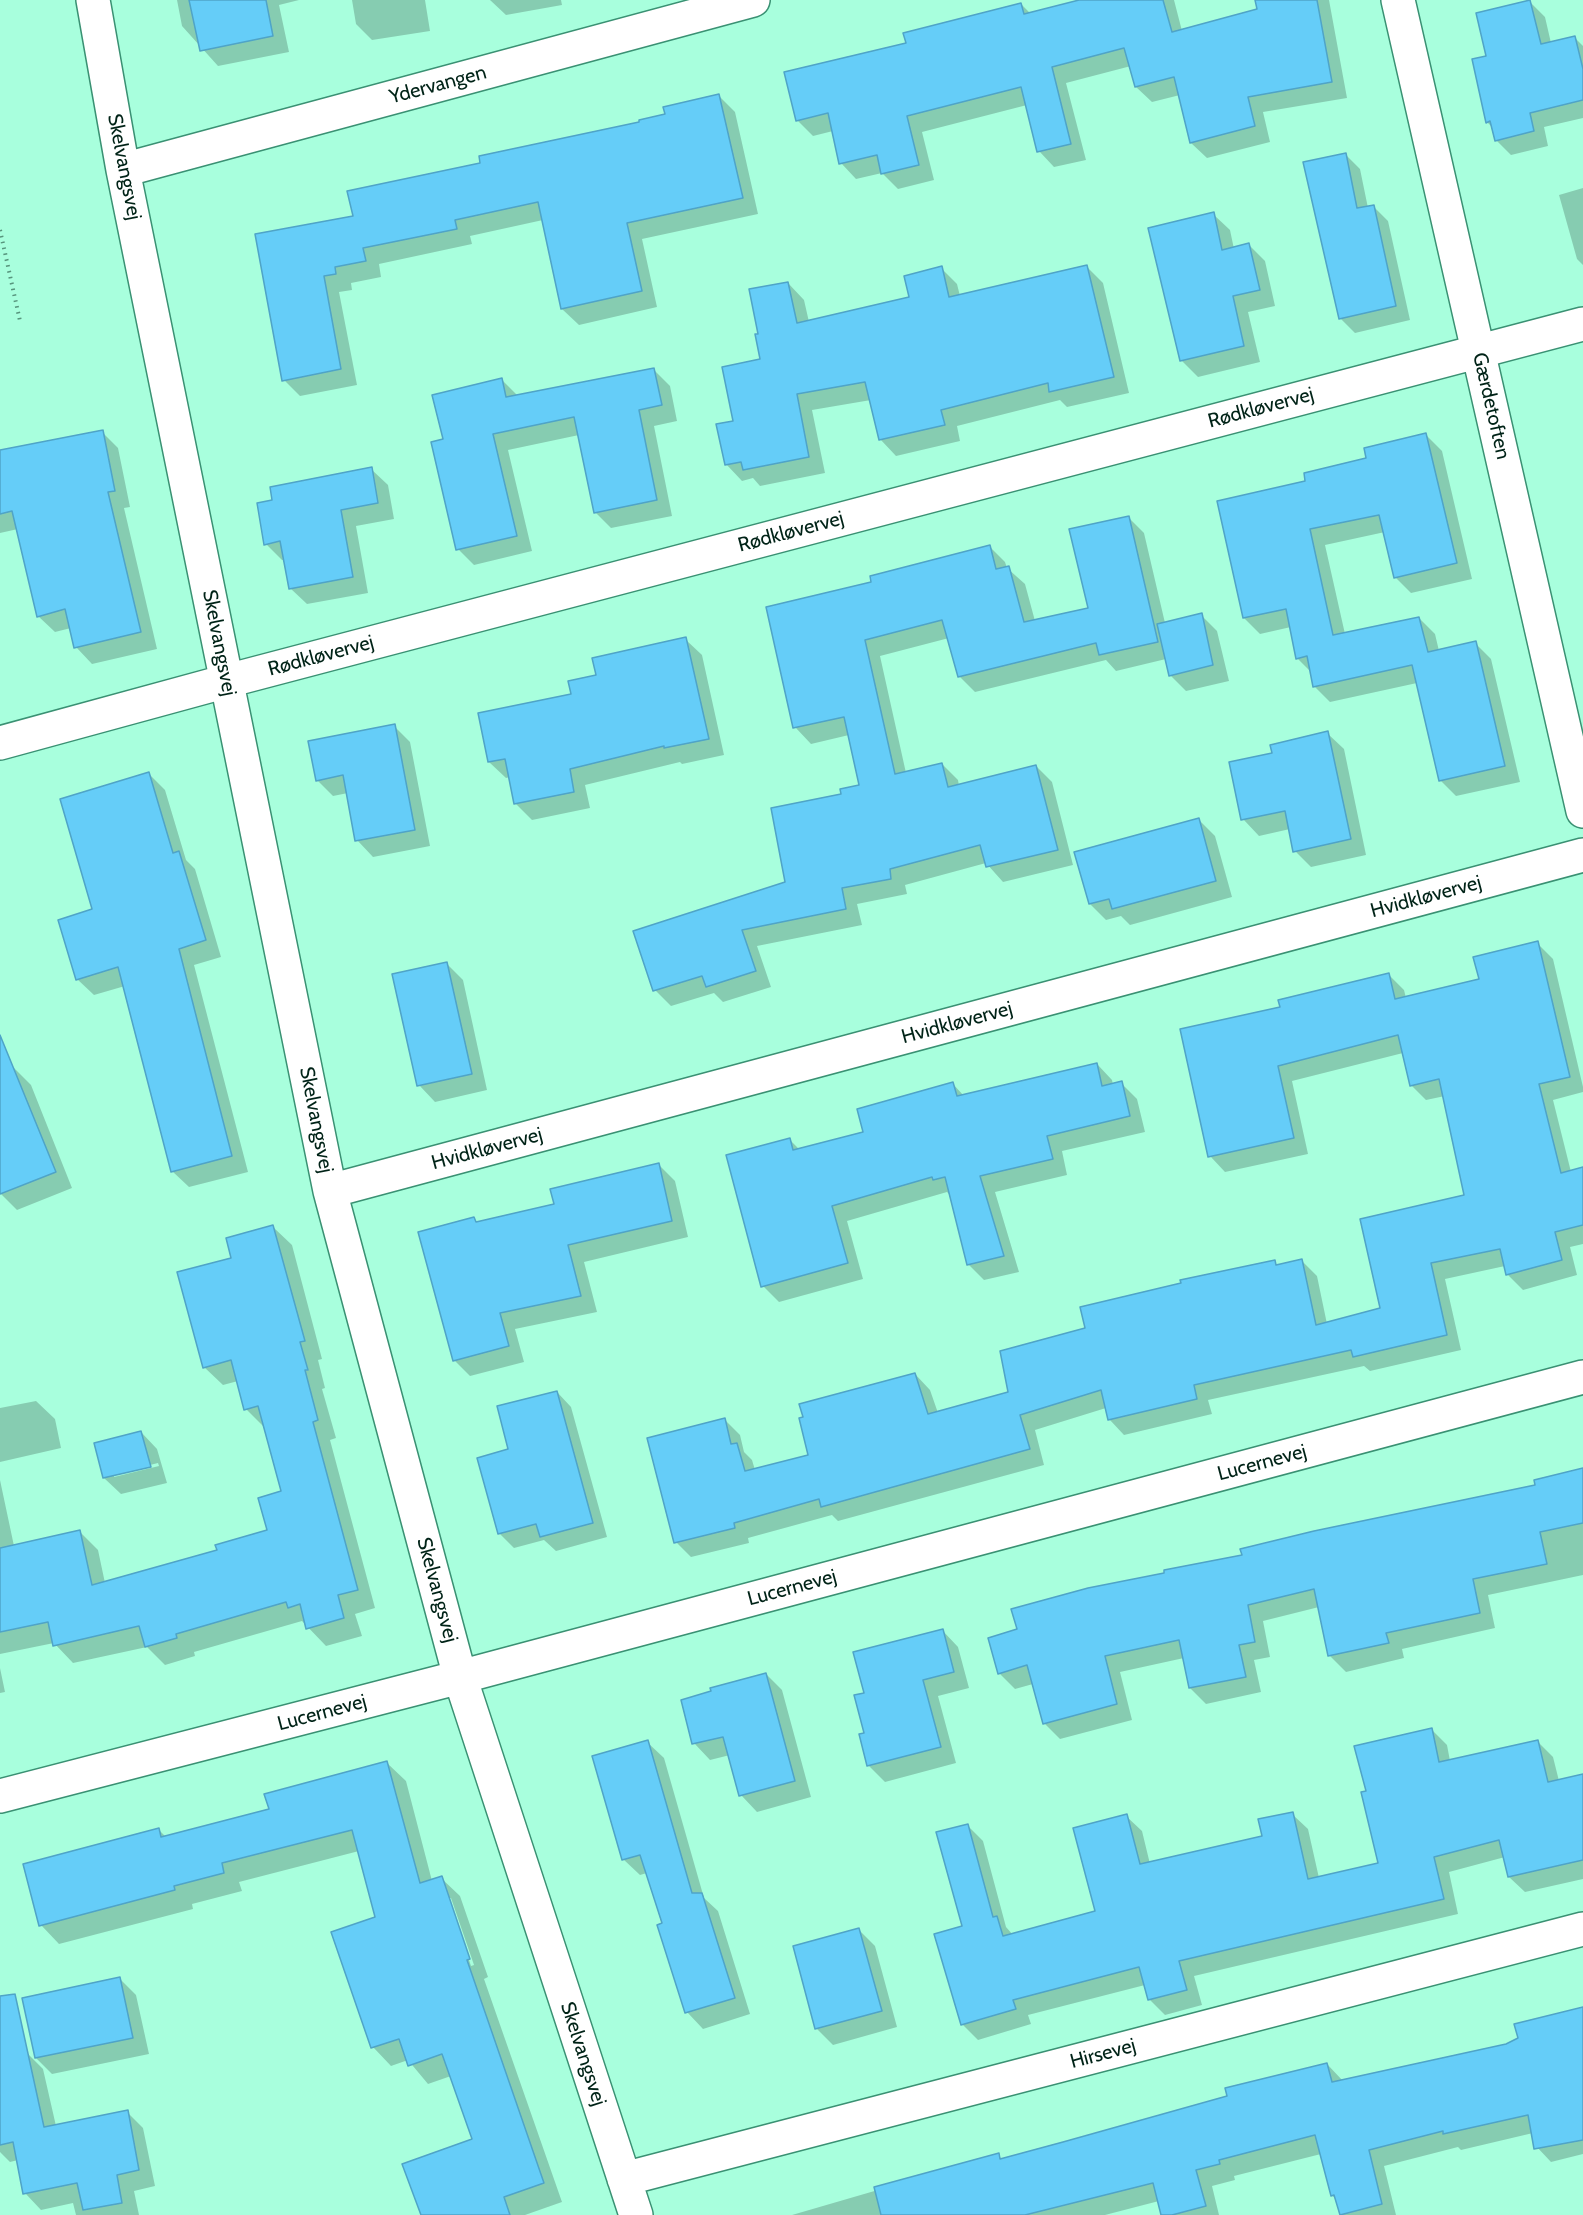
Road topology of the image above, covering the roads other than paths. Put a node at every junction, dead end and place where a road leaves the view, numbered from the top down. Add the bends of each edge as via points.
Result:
1 (93, 0) edge
2 (753, 0) edge
3 (1398, 0) edge
4 (123, 170) junction
5 (1583, 324) edge
6 (1478, 351) junction
7 (227, 681) junction
8 (0, 743) edge
9 (1583, 811) edge
10 (1583, 855) edge
11 (330, 1191) junction
12 (1583, 1377) edge
13 (460, 1677) junction
14 (0, 1796) edge
15 (1583, 1929) edge
16 (624, 2179) junction
17 (636, 2215) edge

1 - 4 street, Skelvangsvej
2 - 4 street, Ydervangen
3 - 6 street, Gærdetoften
4 - 7 street, Skelvangsvej
5 - 6 street, Rødkløvervej
6 - 7 street, Rødkløvervej
6 - 9 street, Gærdetoften
7 - 8 street, Rødkløvervej
7 - 11 street, Skelvangsvej
10 - 11 street, Hvidkløvervej
11 - 13 street, Skelvangsvej
12 - 13 street, Lucernevej
13 - 14 street, Lucernevej
13 - 16 street, Skelvangsvej
15 - 16 street, Hirsevej
16 - 17 street, Skelvangsvej

